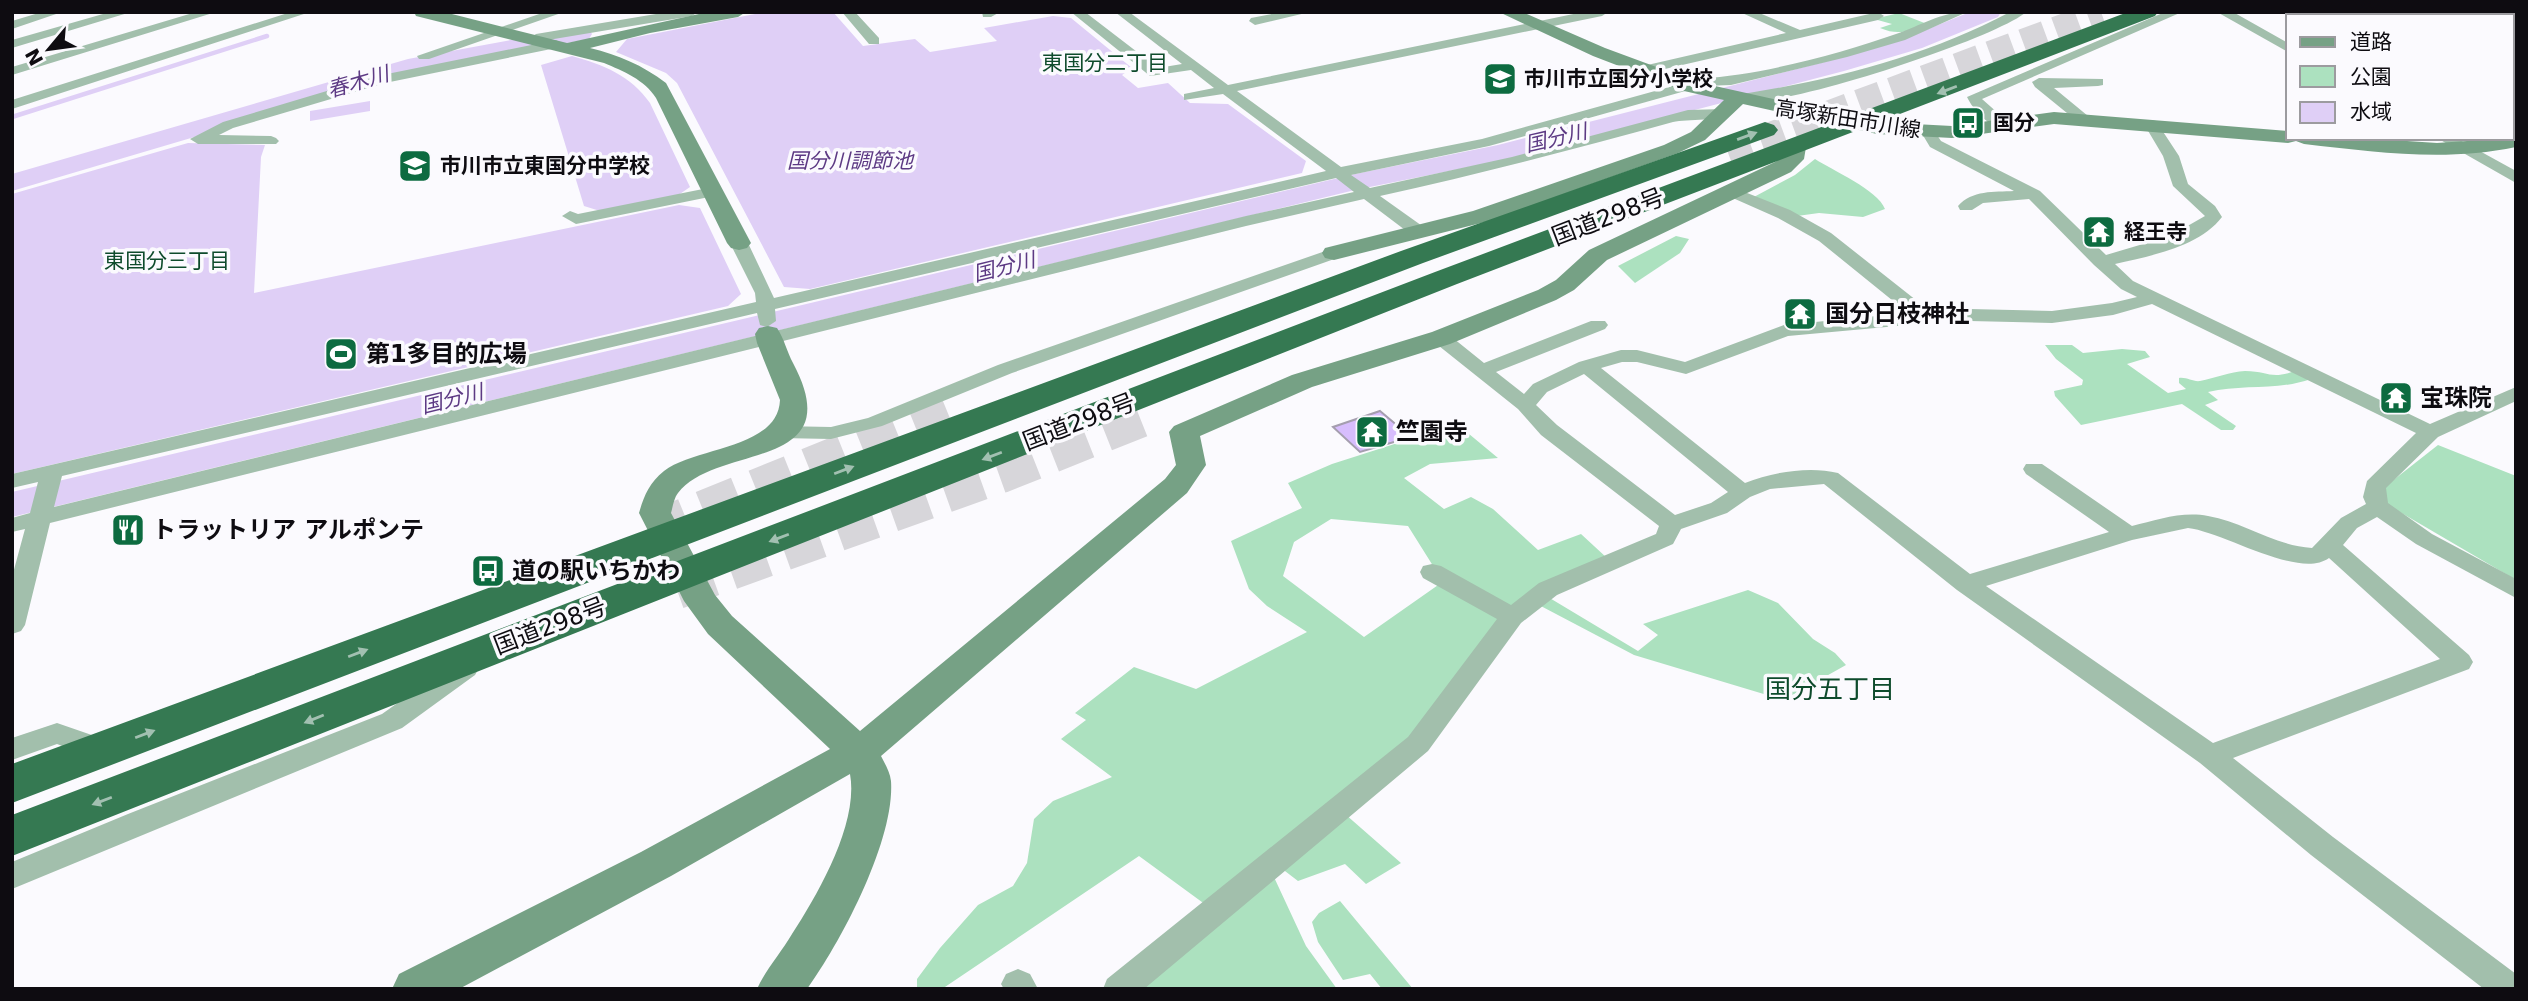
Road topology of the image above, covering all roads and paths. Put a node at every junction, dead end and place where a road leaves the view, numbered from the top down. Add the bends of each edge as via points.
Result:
1 (56, 12) edge
2 (125, 12) edge
3 (210, 12) edge
4 (304, 12) edge
5 (422, 12) edge
6 (558, 12) edge
7 (692, 12) edge
8 (738, 12) edge
9 (848, 12) edge
10 (1077, 12) edge
11 (1121, 12) edge
12 (1304, 12) edge
13 (1507, 12) edge
14 (1602, 12) edge
15 (1746, 12) edge
16 (1835, 12) edge
17 (1961, 12) edge
18 (2020, 12) edge
19 (2086, 12) edge
20 (2148, 12) edge
21 (2176, 12) edge
22 (2223, 12) edge
23 (1878, 16) dead end
24 (1255, 21) dead end
25 (1857, 21) junction
26 (12, 25) edge
27 (1537, 25) junction
28 (499, 30) junction
29 (1799, 34) junction
30 (1901, 38) junction
31 (874, 40) dead end
32 (549, 42) junction
33 (12, 44) edge
34 (2286, 47) edge
35 (1922, 52) junction
36 (1192, 65) junction
37 (1643, 70) junction
38 (12, 71) edge
39 (12, 82) edge
40 (2098, 82) dead end
41 (1698, 89) junction
42 (55, 90) junction
43 (1226, 90) junction
44 (1189, 97) dead end
45 (12, 105) edge
46 (1730, 106) junction
47 (1808, 114) junction
48 (2083, 119) junction
49 (1856, 124) junction
50 (2151, 124) junction
51 (2003, 125) junction
52 (189, 129) dead end
53 (1928, 132) junction
54 (2286, 137) edge
55 (2325, 140) edge
56 (2447, 140) edge
57 (271, 141) dead end
58 (2516, 141) edge
59 (1795, 146) junction
60 (2463, 149) junction
61 (1338, 174) junction
62 (2516, 178) edge
63 (713, 192) junction
64 (1363, 192) junction
65 (1732, 192) junction
66 (2034, 194) junction
67 (1649, 201) junction
68 (1966, 206) dead end
69 (570, 216) dead end
70 (739, 243) joint
71 (1416, 244) junction
72 (1334, 253) joint
73 (2100, 261) junction
74 (2151, 299) junction
75 (1921, 314) junction
76 (768, 323) junction
77 (1597, 325) dead end
78 (1441, 338) junction
79 (1586, 366) junction
80 (1483, 370) junction
81 (2516, 393) edge
82 (1525, 405) junction
83 (947, 411) tunnel mouth
84 (1147, 416) tunnel mouth
85 (780, 432) junction
86 (2430, 432) junction
87 (2034, 469) dead end
88 (50, 477) junction
89 (12, 481) edge
90 (1742, 492) junction
91 (2378, 507) junction
92 (39, 517) junction
93 (1672, 524) junction
94 (12, 525) edge
95 (2128, 534) junction
96 (2330, 545) junction
97 (676, 555) junction
98 (1432, 572) dead end
99 (1966, 584) junction
100 (2516, 590) edge
101 (1512, 617) junction
102 (12, 625) edge
103 (514, 640) junction
104 (12, 749) edge
105 (102, 750) junction
106 (858, 752) junction
107 (2210, 755) junction
108 (12, 784) edge
109 (12, 836) edge
110 (12, 877) edge
111 (415, 989) edge
112 (780, 989) edge
113 (1119, 989) edge
114 (2510, 989) edge

1 - 26 street
2 - 33 street
3 - 38 street
4 - 42 street
5 - 28 street
6 - 28 street
7 - 32 street
8 - 32 street
9 - 31 street
10 - 36 street via 1155,73
11 - 36 street
12 - 24 street
13 - 27 street, 高塚新田市川線
14 - 27 street
15 - 29 street
16 - 25 street
17 - 30 street
18 - 35 street via 1975,35
19 - 47 highway, 国道298号
20 -> 49 highway, 国道298号
21 - 51 street via 1973,97
22 - 34 street
23 - 25 street
25 - 29 street
25 - 30 street
27 - 37 street, 高塚新田市川線
27 - 43 street
28 - 32 street
28 - 52 street via 392,68
29 - 37 street
30 - 35 street
30 - 41 street via 1731,81 1702,82
32 - 57 street via 382,79 228,125 198,139
32 - 63 street via 626,65 659,87
35 - 46 street
36 - 43 street
37 - 41 street, 高塚新田市川線
39 - 42 street
40 - 48 street via 2040,83
41 - 46 street, 高塚新田市川線
41 - 61 street
42 - 45 street
43 - 44 street
43 - 61 street
46 - 47 street, 高塚新田市川線
46 - 64 street via 1514,161
46 - 71 street via 1698,136 1671,149 1481,216
47 - 49 street, 高塚新田市川線
71 -> 47 highway, 国道298号
48 - 50 street, 高塚新田市川線
48 - 51 street, 高塚新田市川線 via 2048,118
49 - 53 street, 高塚新田市川線
49 - 59 highway, 国道298号
50 - 54 street, 高塚新田市川線
50 - 73 street via 2171,156 2181,186 2214,217 2182,237
51 - 53 street, 高塚新田市川線
53 - 66 street via 1935,144
55 - 60 street
56 - 60 street
58 - 60 street
59 - 65 street via 1793,159 1783,167
59 - 67 highway, 国道298号
60 - 62 street
61 - 64 street
61 - 76 street
63 - 69 street via 576,219
63 - 70 street
64 - 71 street
64 - 76 street
65 - 75 street via 1825,237
65 - 78 street via 1598,256 1547,295
66 - 68 street via 1979,198
66 - 73 street
67 - 84 highway via 1530,264
67 -> 97 highway, 国道298号
70 - 76 street
71 - 72 street
71 - 83 highway
97 -> 71 highway, 国道298号
72 - 85 street via 1005,369 875,422 831,433
73 - 74 street
74 - 75 street via 2052,317
74 - 86 street
75 - 79 street via 1919,318 1784,331 1695,367 1629,355
76 - 85 street via 794,403 788,424
76 - 88 street
76 - 92 street
77 - 80 street
78 - 80 street
78 - 106 street via 1333,370 1184,432 1191,465 1176,486
79 - 82 street via 1540,388
79 - 90 street
80 - 82 street
81 - 86 street
82 - 93 street via 1549,430
85 - 97 street via 668,483 656,501 655,513
86 - 91 street via 2375,486
87 - 95 street
88 - 89 street
88 - 92 street
90 - 93 street via 1719,509
90 - 99 street via 1765,483 1830,478
91 - 96 street via 2349,523
91 - 100 street via 2424,539
92 - 94 street
92 - 102 street
93 - 101 street via 1665,539 1548,589
95 - 96 street via 2199,521 2298,556 2317,556
95 - 99 street
96 - 107 street via 2460,662
97 - 103 highway, 国道298号
105 -> 97 highway, 国道298号
97 - 106 street via 720,625
98 - 101 street
99 - 107 street
101 - 113 street via 1418,744
103 -> 109 highway, 国道298号
103 - 110 street via 392,721
104 - 105 street via 57,733
105 - 108 highway, 国道298号
106 - 111 street
106 - 112 street via 872,782 860,842 844,883
107 - 114 street

